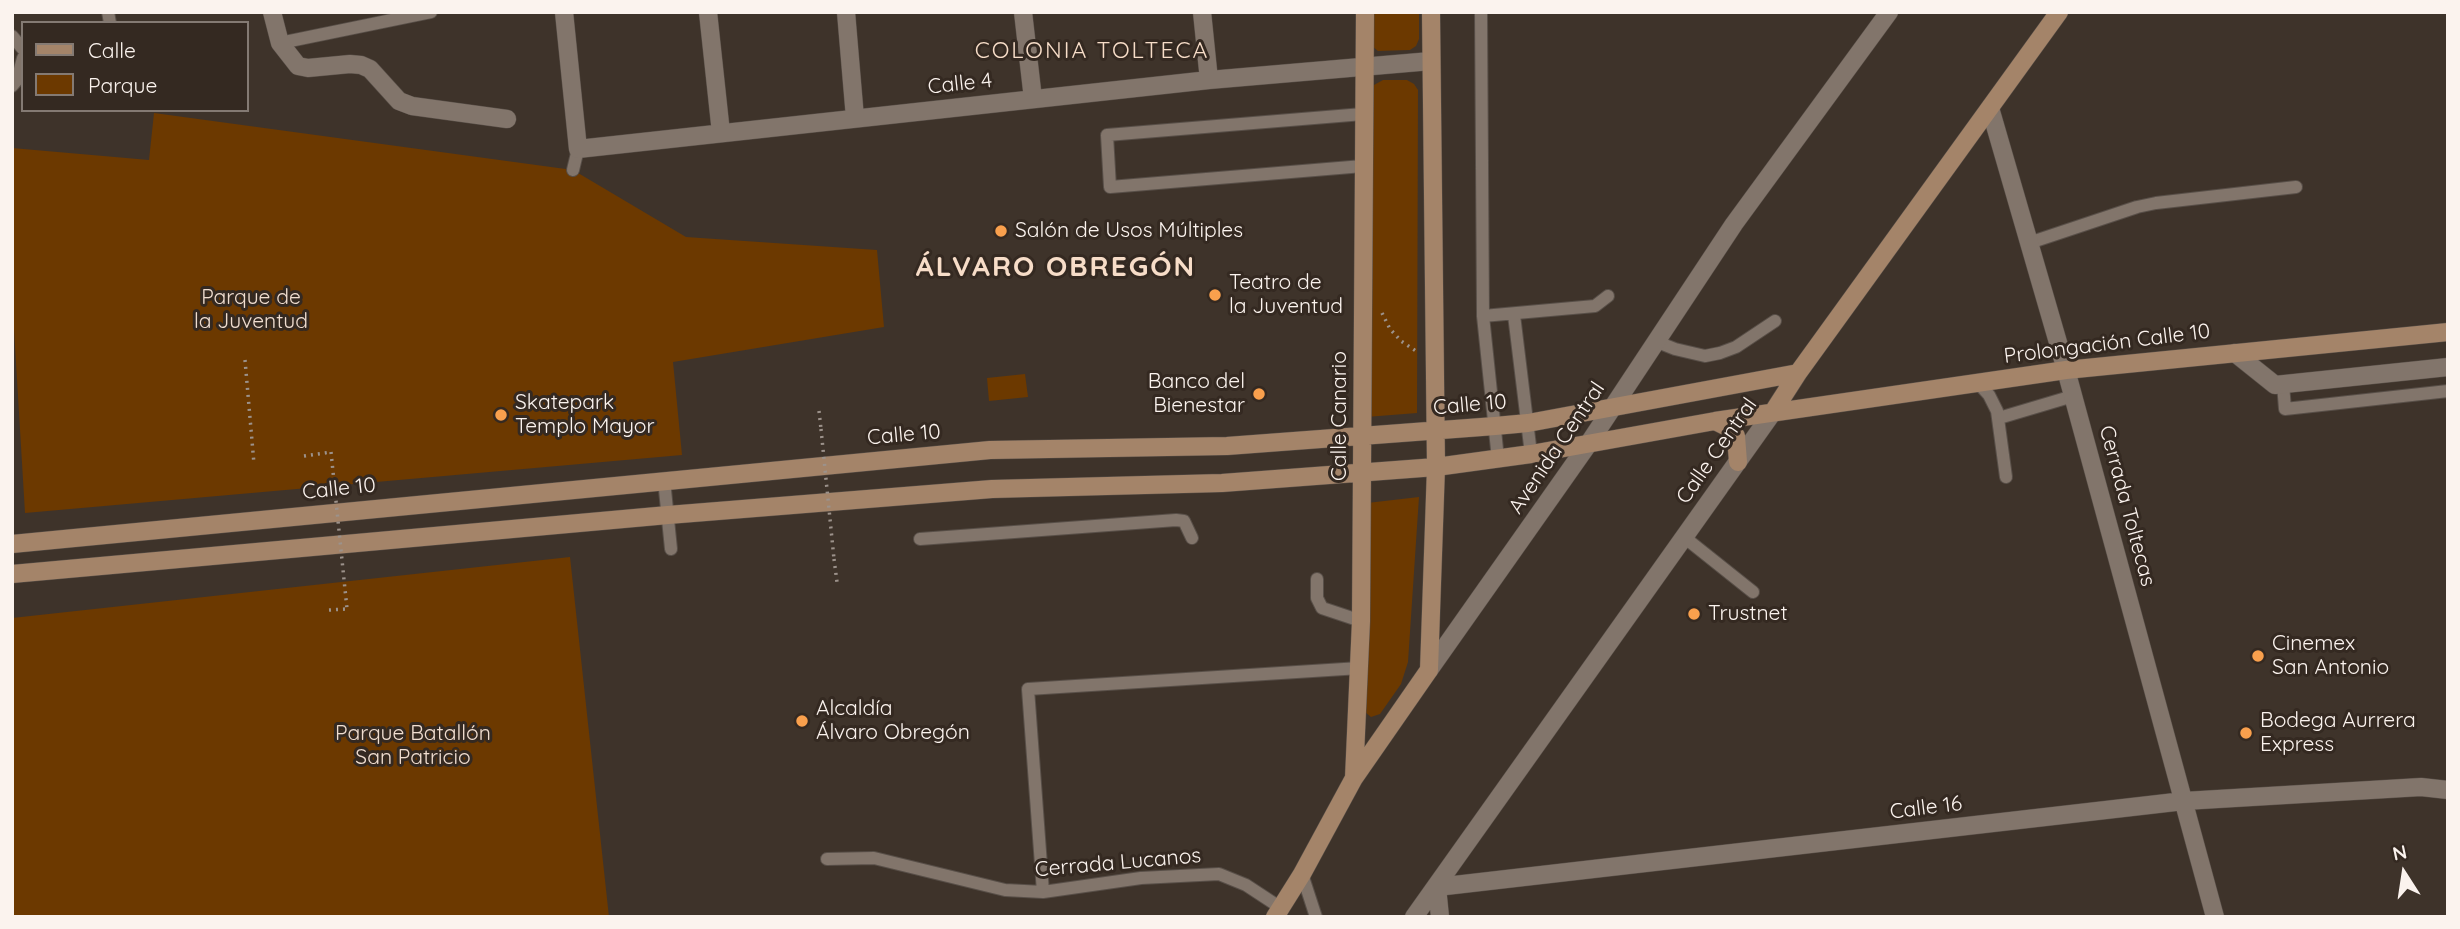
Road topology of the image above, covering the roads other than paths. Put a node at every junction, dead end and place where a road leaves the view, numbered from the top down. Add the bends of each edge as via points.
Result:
1 (272, 12) edge
2 (431, 12) edge
3 (564, 12) edge
4 (708, 12) edge
5 (846, 12) edge
6 (1023, 12) edge
7 (1202, 12) edge
8 (1365, 12) edge
9 (1431, 12) edge
10 (1481, 12) edge
11 (1889, 12) edge
12 (2059, 12) edge
13 (280, 43) junction
14 (1431, 61) junction
15 (21, 65) edge
16 (1364, 65) junction
17 (1209, 80) junction
18 (12, 86) edge
19 (1033, 99) junction
20 (1990, 108) junction
21 (1363, 114) junction
22 (855, 118) junction
23 (507, 119) dead end
24 (722, 133) junction
25 (578, 149) junction
26 (1363, 166) junction
27 (573, 170) dead end
28 (2296, 187) dead end
29 (2029, 243) junction
30 (1608, 296) dead end
31 (1514, 315) junction
32 (1483, 316) junction
33 (1775, 321) dead end
34 (2448, 332) edge
35 (1656, 341) junction
36 (2235, 353) junction
37 (2448, 366) edge
38 (2066, 370) junction
39 (1798, 373) junction
40 (1978, 383) junction
41 (2283, 384) junction
42 (2448, 391) edge
43 (2073, 396) junction
44 (1612, 407) junction
45 (1773, 412) junction
46 (1999, 418) junction
47 (1715, 421) junction
48 (1528, 423) junction
49 (1495, 426) junction
50 (1436, 432) junction
51 (1362, 438) junction
52 (1589, 443) junction
53 (1531, 454) junction
54 (1498, 459) junction
55 (1738, 463) junction
56 (1436, 467) junction
57 (1363, 473) junction
58 (2006, 477) dead end
59 (664, 480) junction
60 (668, 515) junction
61 (1684, 537) junction
62 (1192, 538) dead end
63 (920, 539) dead end
64 (12, 544) edge
65 (671, 549) dead end
66 (12, 574) edge
67 (1317, 579) dead end
68 (1753, 592) dead end
69 (1361, 621) junction
70 (1360, 668) junction
71 (1429, 670) junction
72 (1354, 778) junction
73 (2448, 778) edge
74 (2421, 787) junction
75 (2448, 790) edge
76 (2184, 801) junction
77 (827, 859) dead end
78 (1302, 874) junction
79 (1437, 887) junction
80 (1043, 892) junction
81 (1278, 912) edge
82 (1316, 917) edge
83 (1414, 917) edge
84 (1440, 917) edge
85 (2215, 917) edge

1 - 13 street
2 - 13 lane
3 - 25 street
4 - 24 street
5 - 22 street
6 - 19 street
7 - 17 street
8 - 16 street, Calle Canario
9 - 14 street
10 - 32 lane
11 - 35 street, Avenida Central via 1734,223
12 - 20 street, Calle Central
13 - 23 street via 298,66 350,64 370,69 399,101 412,106
14 - 16 street, Calle 4
14 - 50 street
15 - 18 lane
16 - 17 street, Calle 4
16 - 21 street, Calle Canario
17 - 19 street, Calle 4
19 - 22 street, Calle 4
20 - 29 street, Cerrada Toltecas
20 - 39 street, Calle Central
21 - 26 street, Calle Canario
21 - 26 lane via 1107,135 1110,187
22 - 24 street, Calle 4
24 - 25 street, Calle 4
25 - 27 lane
26 - 51 street, Calle Canario
28 - 29 lane via 2156,203
29 - 38 street, Cerrada Toltecas
30 - 31 lane via 1595,306
31 - 32 lane
31 - 48 lane
32 - 49 lane
33 - 35 lane via 1736,347 1705,356
34 - 36 street, Prolongación Calle 10
35 - 44 street, Avenida Central
36 - 38 street, Prolongación Calle 10
36 - 41 street via 2275,385
37 - 41 street
38 - 40 street, Prolongación Calle 10
38 - 43 street, Cerrada Toltecas
39 - 44 street, Calle 10
39 - 45 street, Calle Central
40 - 45 street, Prolongación Calle 10
40 - 46 lane
41 - 42 lane via 2285,409
43 - 46 lane
43 - 76 street, Cerrada Toltecas
44 - 48 street, Calle 10
44 - 52 street, Avenida Central
45 - 47 street
45 - 55 street, Calle Central
46 - 58 lane
47 - 52 street
47 - 55 street via 1736,436
48 - 49 street, Calle 10
48 - 53 lane
49 - 50 street, Calle 10
49 - 54 lane
50 - 51 street, Calle 10
50 - 56 street
51 - 57 street, Calle Canario
51 - 59 street, Calle 10 via 1227,446 990,450
52 - 53 street
52 - 71 street, Avenida Central
53 - 54 street
54 - 56 street
55 - 61 street, Calle Central
56 - 57 street
56 - 71 street
57 - 60 street via 1222,483 992,489
57 - 69 street, Calle Canario
59 - 60 lane
59 - 64 street, Calle 10
60 - 65 lane
60 - 66 street
61 - 68 lane
61 - 79 street, Calle Central
62 - 63 lane via 1184,521 1176,520
67 - 69 lane via 1322,608
69 - 70 street, Calle Canario
70 - 72 street, Calle Canario
70 - 80 lane via 1028,689
71 - 72 street, Avenida Central
72 - 78 street, Avenida Central
73 - 74 street, Calle 16
74 - 75 street, Calle 16
74 - 76 street, Calle 16
76 - 79 street, Calle 16
76 - 85 street, Cerrada Toltecas
77 - 80 lane, Cerrada Lucanos via 874,858 1005,890
78 - 81 street, Avenida Central
78 - 82 lane
79 - 83 street, Calle Central
79 - 84 street
80 - 81 lane, Cerrada Lucanos via 1115,881 1219,874 1245,885

